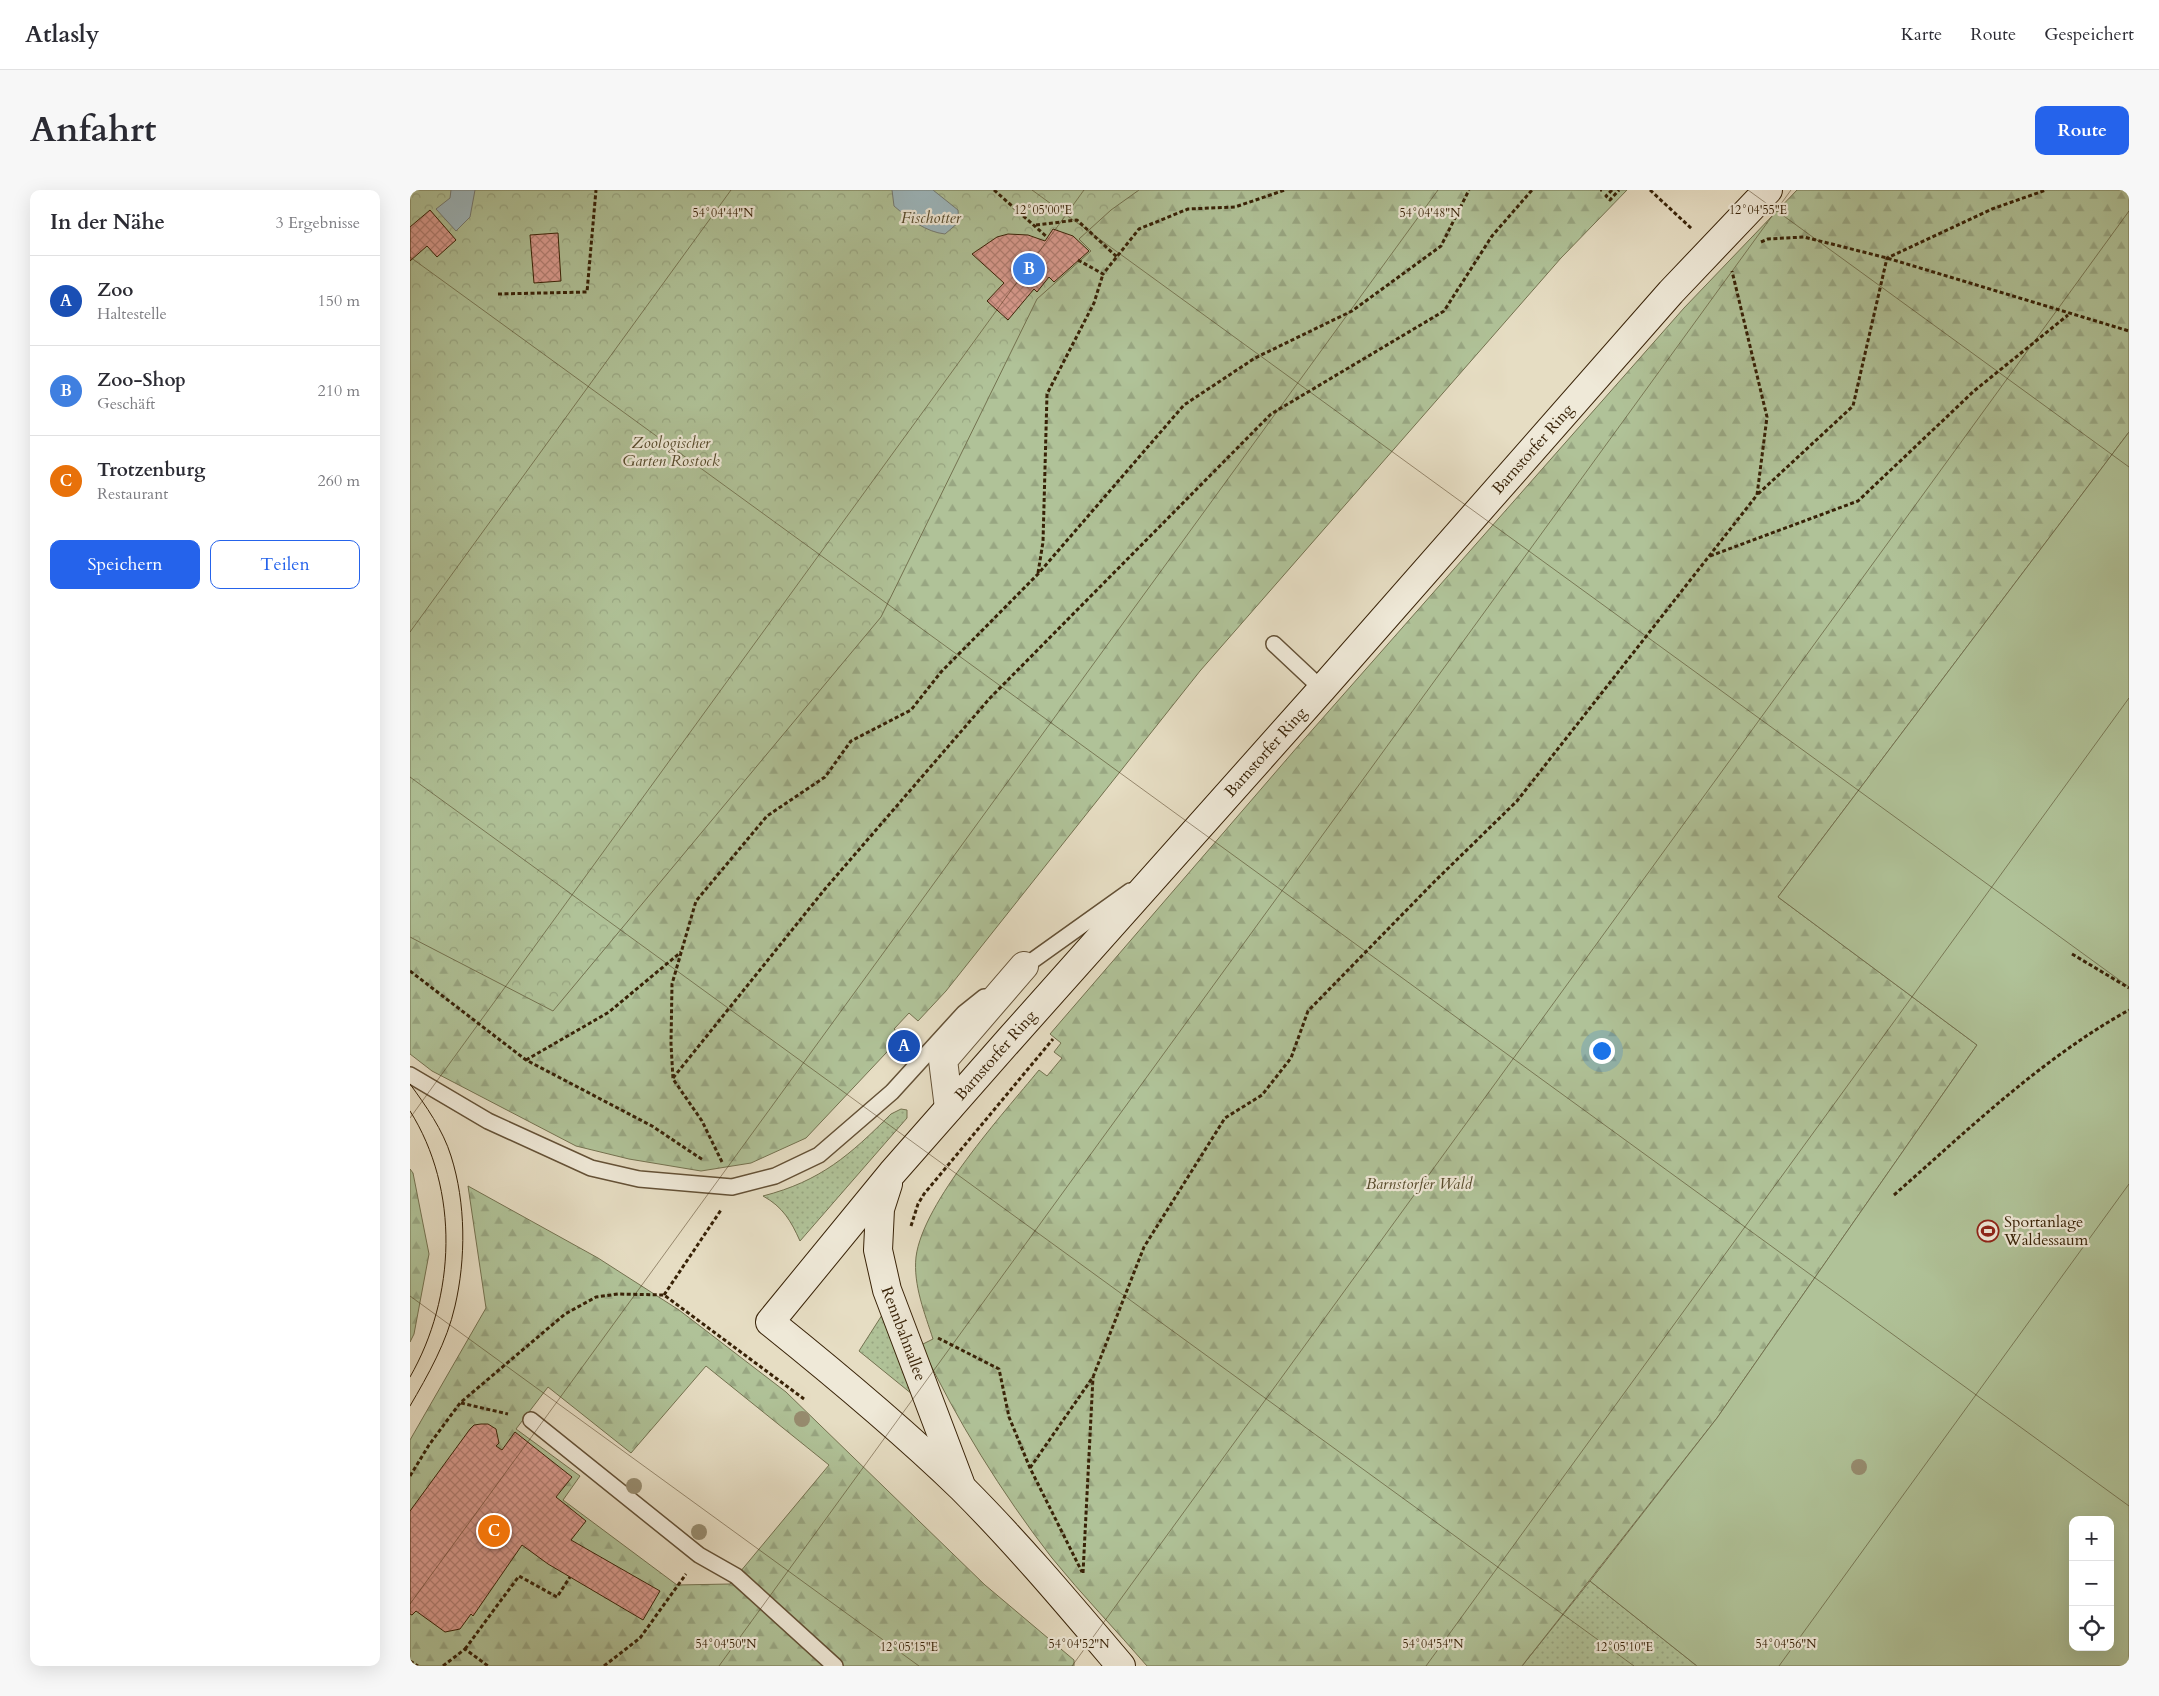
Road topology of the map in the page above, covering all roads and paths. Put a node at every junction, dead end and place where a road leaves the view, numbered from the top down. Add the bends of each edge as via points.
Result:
1 (596, 190) edge
2 (994, 190) edge
3 (1285, 190) edge
4 (1469, 190) edge
5 (1532, 190) edge
6 (1612, 190) edge
7 (1619, 190) edge
8 (1650, 190) edge
9 (1768, 190) edge
10 (2046, 190) edge
11 (1036, 225) junction
12 (1048, 237) dead end
13 (1756, 245) dead end
14 (1712, 248) junction
15 (1117, 257) junction
16 (1887, 258) junction
17 (1078, 260) dead end
18 (1103, 274) junction
19 (498, 294) dead end
20 (2069, 315) junction
21 (2129, 331) edge
22 (1757, 494) junction
23 (1708, 557) junction
24 (1038, 574) junction
25 (1274, 644) dead end
26 (1322, 690) junction
27 (1160, 869) junction
28 (681, 952) junction
29 (2072, 954) dead end
30 (1024, 966) junction
31 (410, 971) edge
32 (2129, 988) edge
33 (2129, 1010) edge
34 (1053, 1039) dead end
35 (526, 1060) junction
36 (410, 1076) edge
37 (673, 1079) junction
38 (949, 1108) junction
39 (892, 1173) junction
40 (731, 1182) junction
41 (1894, 1195) dead end
42 (910, 1234) dead end
43 (664, 1295) junction
44 (770, 1322) joint
45 (935, 1337) dead end
46 (1093, 1377) junction
47 (804, 1399) dead end
48 (460, 1403) junction
49 (531, 1420) joint
50 (1030, 1468) junction
51 (410, 1476) edge
52 (963, 1489) junction
53 (699, 1555) junction
54 (570, 1577) dead end
55 (465, 1649) junction
56 (410, 1660) edge
57 (418, 1666) edge
58 (444, 1666) edge
59 (488, 1666) edge
60 (604, 1666) edge
61 (835, 1666) edge
62 (1121, 1666) edge

1 - 19 path via 586,292
2 - 11 path
3 - 15 path via 1235,207 1188,209 1140,229
4 - 24 path via 1441,246 1352,310 1256,358 1184,405
5 - 37 path via 1492,236 1444,311 1271,414 990,698 825,889
6 - 7 path via 1606,196 1610,200
8 - 14 path
9 - 14 main road, Barnstorfer Ring
10 - 16 path via 1992,209
11 - 12 path
11 - 15 path via 1077,220
13 - 16 path via 1768,239 1804,237
14 - 22 path via 1730,263 1767,417
14 - 26 main road, Barnstorfer Ring
15 - 18 path
16 - 20 path
16 - 22 path via 1853,406
17 - 18 path
18 - 24 path via 1094,303 1047,394 1043,542
20 - 21 path
20 - 23 path via 1974,391 1858,502
22 - 23 path
23 - 46 path via 1517,801 1308,1011 1291,1058 1262,1095 1225,1118 1144,1247
24 - 28 path via 941,672 911,710 851,741 825,777 767,816 696,900
25 - 26 lane
26 - 27 main road, Barnstorfer Ring
27 - 30 lane
27 - 38 main road, Barnstorfer Ring
28 - 35 path via 609,1012
28 - 37 path via 672,984
29 - 32 path
30 - 38 main road via 943,1060
30 - 40 lane via 964,1013 892,1092 819,1155 775,1176
31 - 35 path
33 - 41 path via 2093,1030 2031,1074
34 - 42 path via 924,1194
35 - 40 path via 652,1126
36 - 40 lane via 488,1121 591,1168 639,1179
37 - 40 path via 702,1121
38 - 39 main road, Barnstorfer Ring
39 - 44 main road, Barnstorfer Ring
39 - 52 main road, Rennbahnallee via 880,1209 878,1250 887,1290
40 - 43 path via 730,1196
43 - 47 path
43 - 48 path via 596,1297 566,1314
44 - 52 main road, Rennbahnallee via 894,1424
45 - 50 path via 999,1369 1009,1417
46 - 50 path
46 - 50 path via 1083,1574
48 - 49 path
48 - 51 path
49 - 53 lane
52 - 62 main road, Rennbahnallee
53 - 60 path via 640,1638
53 - 61 lane via 736,1576
54 - 55 path via 557,1597 519,1576
55 - 58 path
55 - 59 path
56 - 57 path

